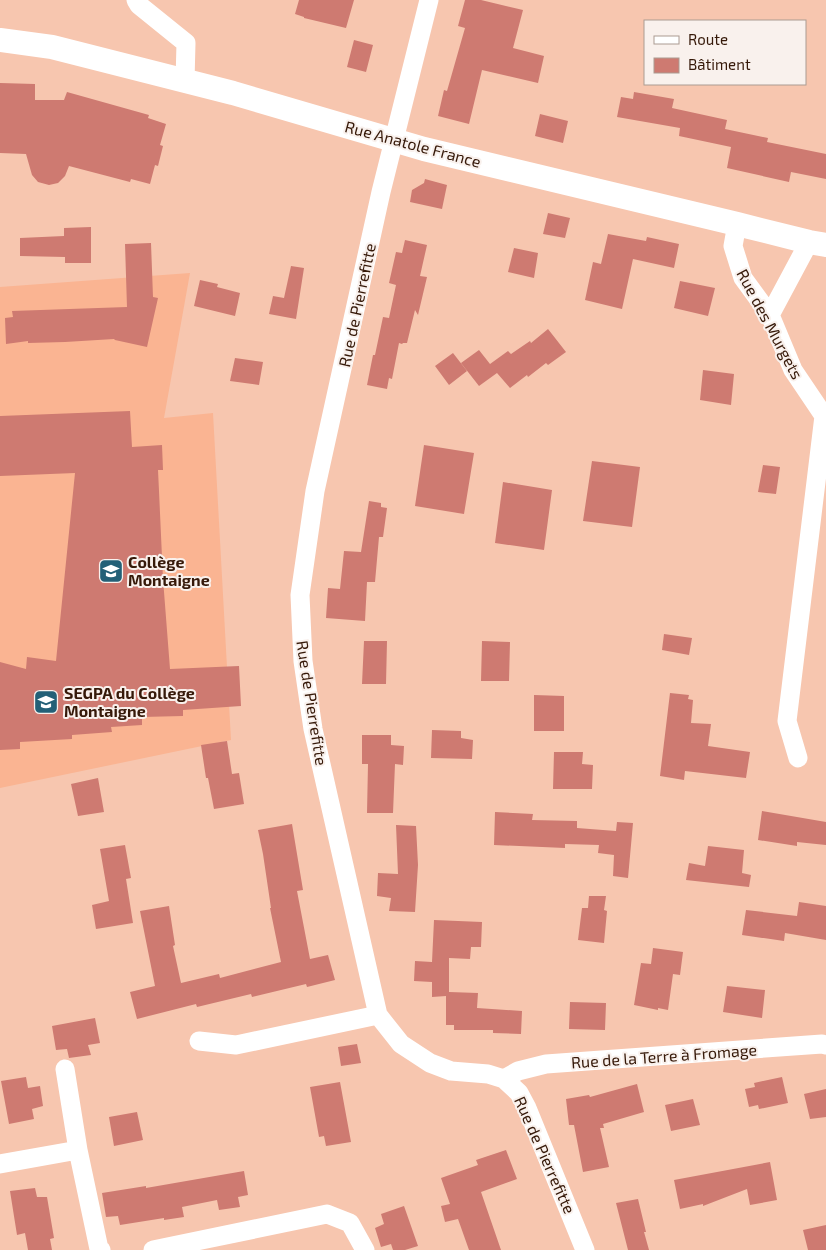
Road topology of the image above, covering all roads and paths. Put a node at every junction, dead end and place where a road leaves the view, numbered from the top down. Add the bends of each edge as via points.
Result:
1 (136, 0) edge
2 (429, 0) edge
3 (0, 40) edge
4 (185, 81) junction
5 (394, 141) junction
6 (738, 224) junction
7 (818, 244) edge
8 (770, 315) junction
9 (825, 416) edge
10 (798, 758) dead end
11 (378, 1015) junction
12 (199, 1042) dead end
13 (826, 1045) edge
14 (65, 1069) dead end
15 (504, 1079) junction
16 (78, 1150) junction
17 (0, 1164) edge
18 (101, 1250) edge
19 (154, 1250) edge
20 (365, 1250) edge
21 (585, 1250) edge

1 - 4 street via 186,43
2 - 5 street, Rue de Pierrefitte
3 - 4 street, Rue Anatole France via 52,47
4 - 5 street, Rue Anatole France
5 - 6 street, Rue Anatole France
5 - 11 street, Rue de Pierrefitte via 315,491 300,595 303,661 313,729
6 - 7 street, Rue Anatole France
6 - 8 street, Rue des Murgets via 733,246 743,278
7 - 8 street
8 - 9 street, Rue des Murgets via 793,370
9 - 10 street via 787,721
11 - 12 street via 236,1045
11 - 15 street, Rue de Pierrefitte via 401,1044 430,1064 451,1071 488,1074
13 - 15 street, Rue de la Terre à Fromage via 546,1064 518,1071
14 - 16 street
15 - 21 street, Rue de Pierrefitte via 519,1093 527,1108
16 - 17 street
16 - 18 street
19 - 20 street via 327,1214 350,1223

